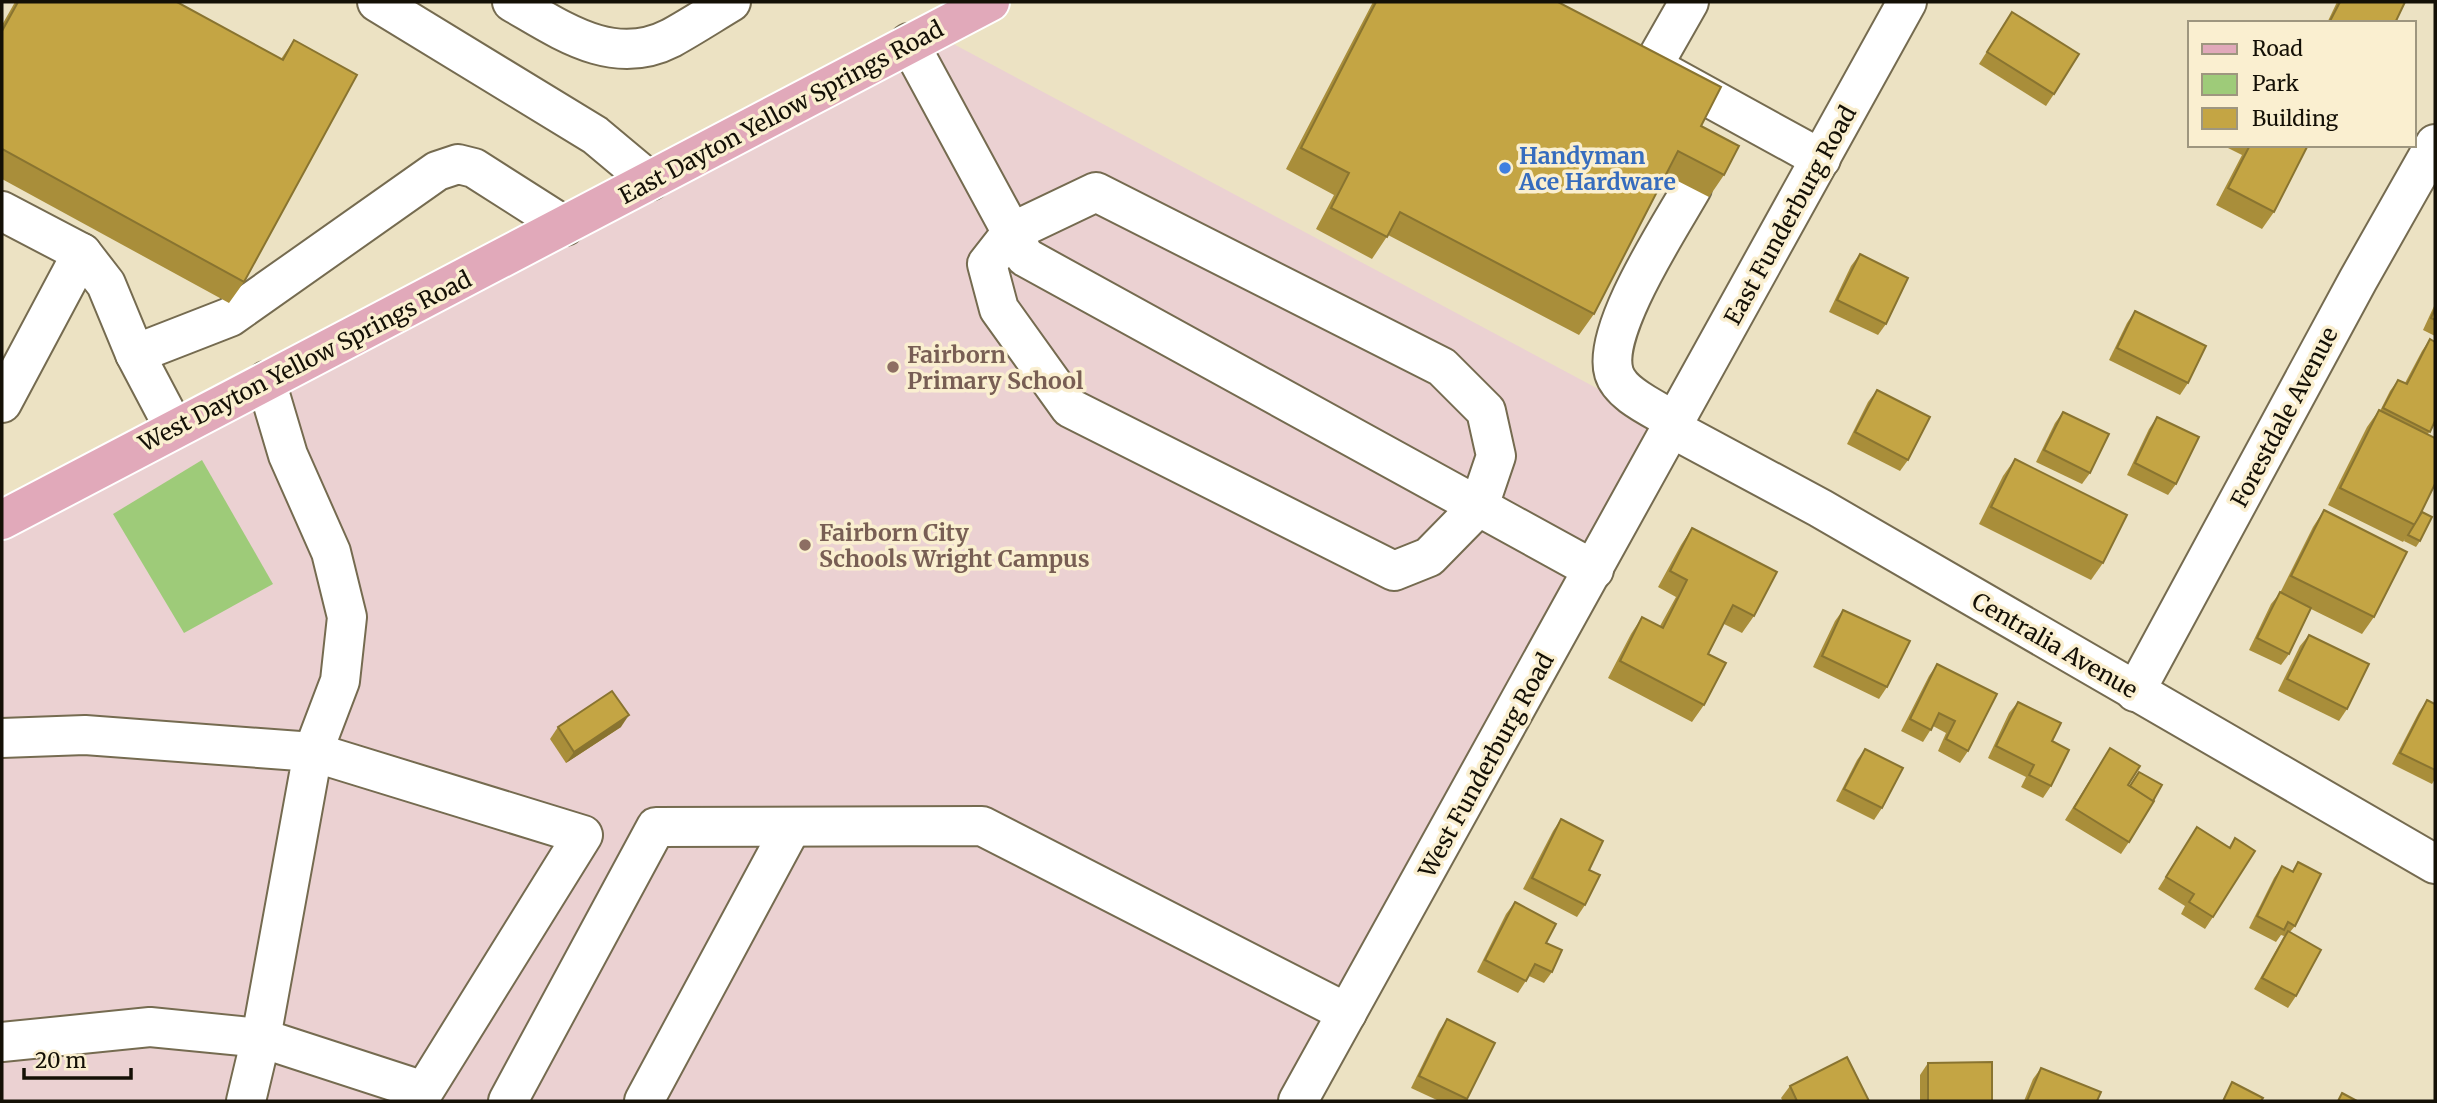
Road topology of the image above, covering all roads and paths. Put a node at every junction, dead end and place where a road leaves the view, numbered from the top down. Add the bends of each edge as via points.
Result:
1 (377, 2) edge
2 (512, 2) edge
3 (731, 2) edge
4 (990, 2) edge
5 (1689, 2) edge
6 (1907, 2) edge
7 (909, 43) junction
8 (1616, 47) edge
9 (1652, 67) junction
10 (1728, 108) junction
11 (2435, 144) edge
12 (1713, 146) edge
13 (1821, 159) junction
14 (650, 181) junction
15 (1692, 188) edge
16 (609, 203) joint
17 (2, 211) edge
18 (565, 226) junction
19 (1012, 232) junction
20 (82, 253) junction
21 (135, 354) junction
22 (266, 382) junction
23 (2, 403) edge
24 (1675, 426) junction
25 (174, 428) junction
26 (1479, 506) junction
27 (2, 520) edge
28 (1594, 570) junction
29 (2135, 692) junction
30 (2, 738) edge
31 (313, 752) junction
32 (791, 828) junction
33 (2435, 864) edge
34 (1347, 1013) junction
35 (261, 1038) junction
36 (2, 1042) edge
37 (246, 1101) edge
38 (509, 1101) edge
39 (644, 1101) edge
40 (1298, 1101) edge

1 - 14 street via 595,135
2 - 3 street via 575,39 630,50 668,39
4 - 7 main road, East Dayton Yellow Springs Road
5 - 9 street
6 - 13 street, East Funderburg Road
7 - 14 main road, East Dayton Yellow Springs Road
7 - 19 street
8 - 9 street
9 - 10 street
10 - 12 street
10 - 13 street
11 - 29 street, Forestdale Avenue
13 - 24 street, East Funderburg Road
14 - 16 main road, East Dayton Yellow Springs Road
15 - 24 street, Centralia Avenue via 1613,339 1614,373 1629,392
16 - 18 main road, West Dayton Yellow Springs Road
17 - 20 street
18 - 21 street via 474,169 458,164 437,171 230,317
18 - 22 main road, West Dayton Yellow Springs Road
19 - 26 street via 1025,257
19 - 26 street via 1096,192 1442,367 1486,411 1496,456
19 - 26 street via 987,264 999,309 1070,408 1394,571 1429,557
20 - 21 street via 106,284
20 - 23 street
21 - 25 street
22 - 25 main road, West Dayton Yellow Springs Road
22 - 31 street via 288,455 331,552 347,617 340,681
24 - 28 street, West Funderburg Road
24 - 29 street, Centralia Avenue
25 - 27 main road, West Dayton Yellow Springs Road
26 - 28 street
28 - 34 street, West Funderburg Road
29 - 33 street, Centralia Avenue
30 - 31 street via 85,735
31 - 35 street
31 - 35 street via 583,835 424,1091
32 - 34 street via 982,826
32 - 38 street via 656,827
32 - 39 street
34 - 40 street, West Funderburg Road
35 - 36 street via 150,1027
35 - 37 street

